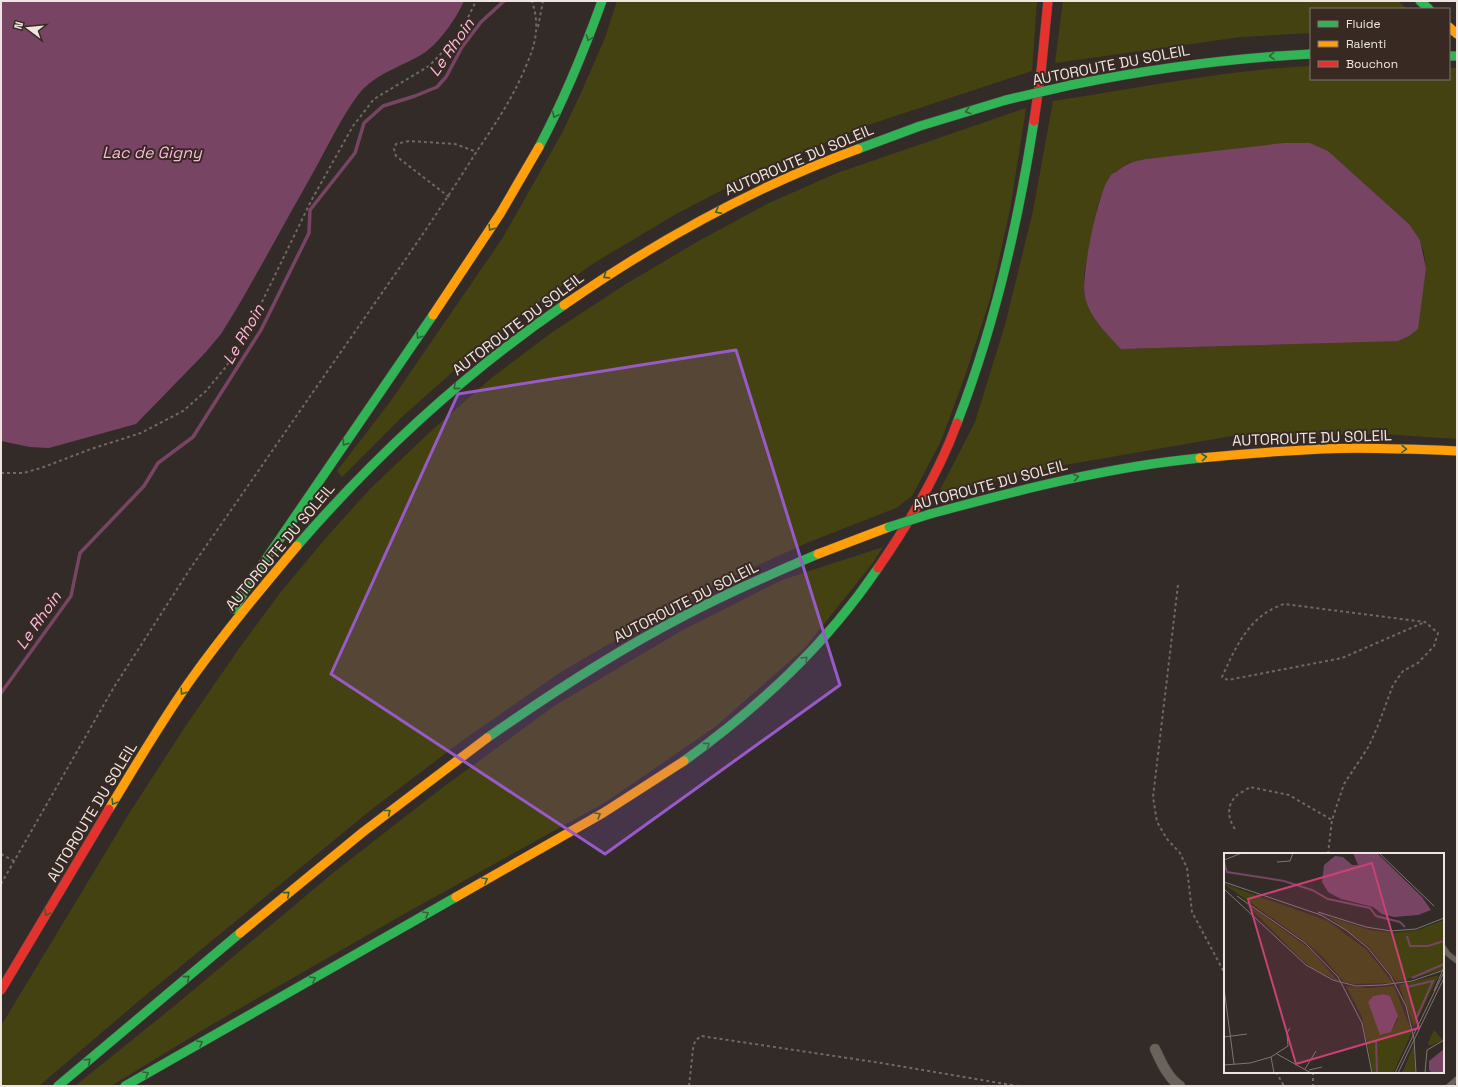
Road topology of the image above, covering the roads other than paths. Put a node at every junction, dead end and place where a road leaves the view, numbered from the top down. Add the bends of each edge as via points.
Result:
1 (602, 1) edge
2 (1048, 1) edge
3 (1420, 1) edge
4 (1428, 8) edge
5 (1310, 54) edge
6 (1457, 452) edge
7 (205, 660) junction
8 (1444, 948) edge
9 (1457, 961) edge
10 (1, 990) edge
11 (1155, 1049) dead end
12 (1457, 1078) edge
13 (58, 1086) edge
14 (125, 1086) edge
15 (1180, 1086) edge
16 (1449, 1086) edge

1 -> 7 highway via 572,80 509,200 452,288 250,581
14 -> 2 highway via 513,865 674,769 713,741 764,698 804,660 836,624 880,566 914,511 941,460 970,392 995,311 1018,210 1035,109
3 - 4 highway
5 -> 7 highway, AUTOROUTE DU SOLEIL, bridge via 1197,63 1136,72 1006,100 838,155 771,184 668,238 565,304 481,366 430,410 340,497
13 -> 6 highway, AUTOROUTE DU SOLEIL, bridge via 379,819 459,758 532,706 613,655 696,609 783,569 930,514 981,499 1114,470 1193,458 1304,449 1383,448
7 -> 10 highway, AUTOROUTE DU SOLEIL via 142,757
8 - 9 lane
11 - 15 street via 1175,1083
12 - 16 lane

